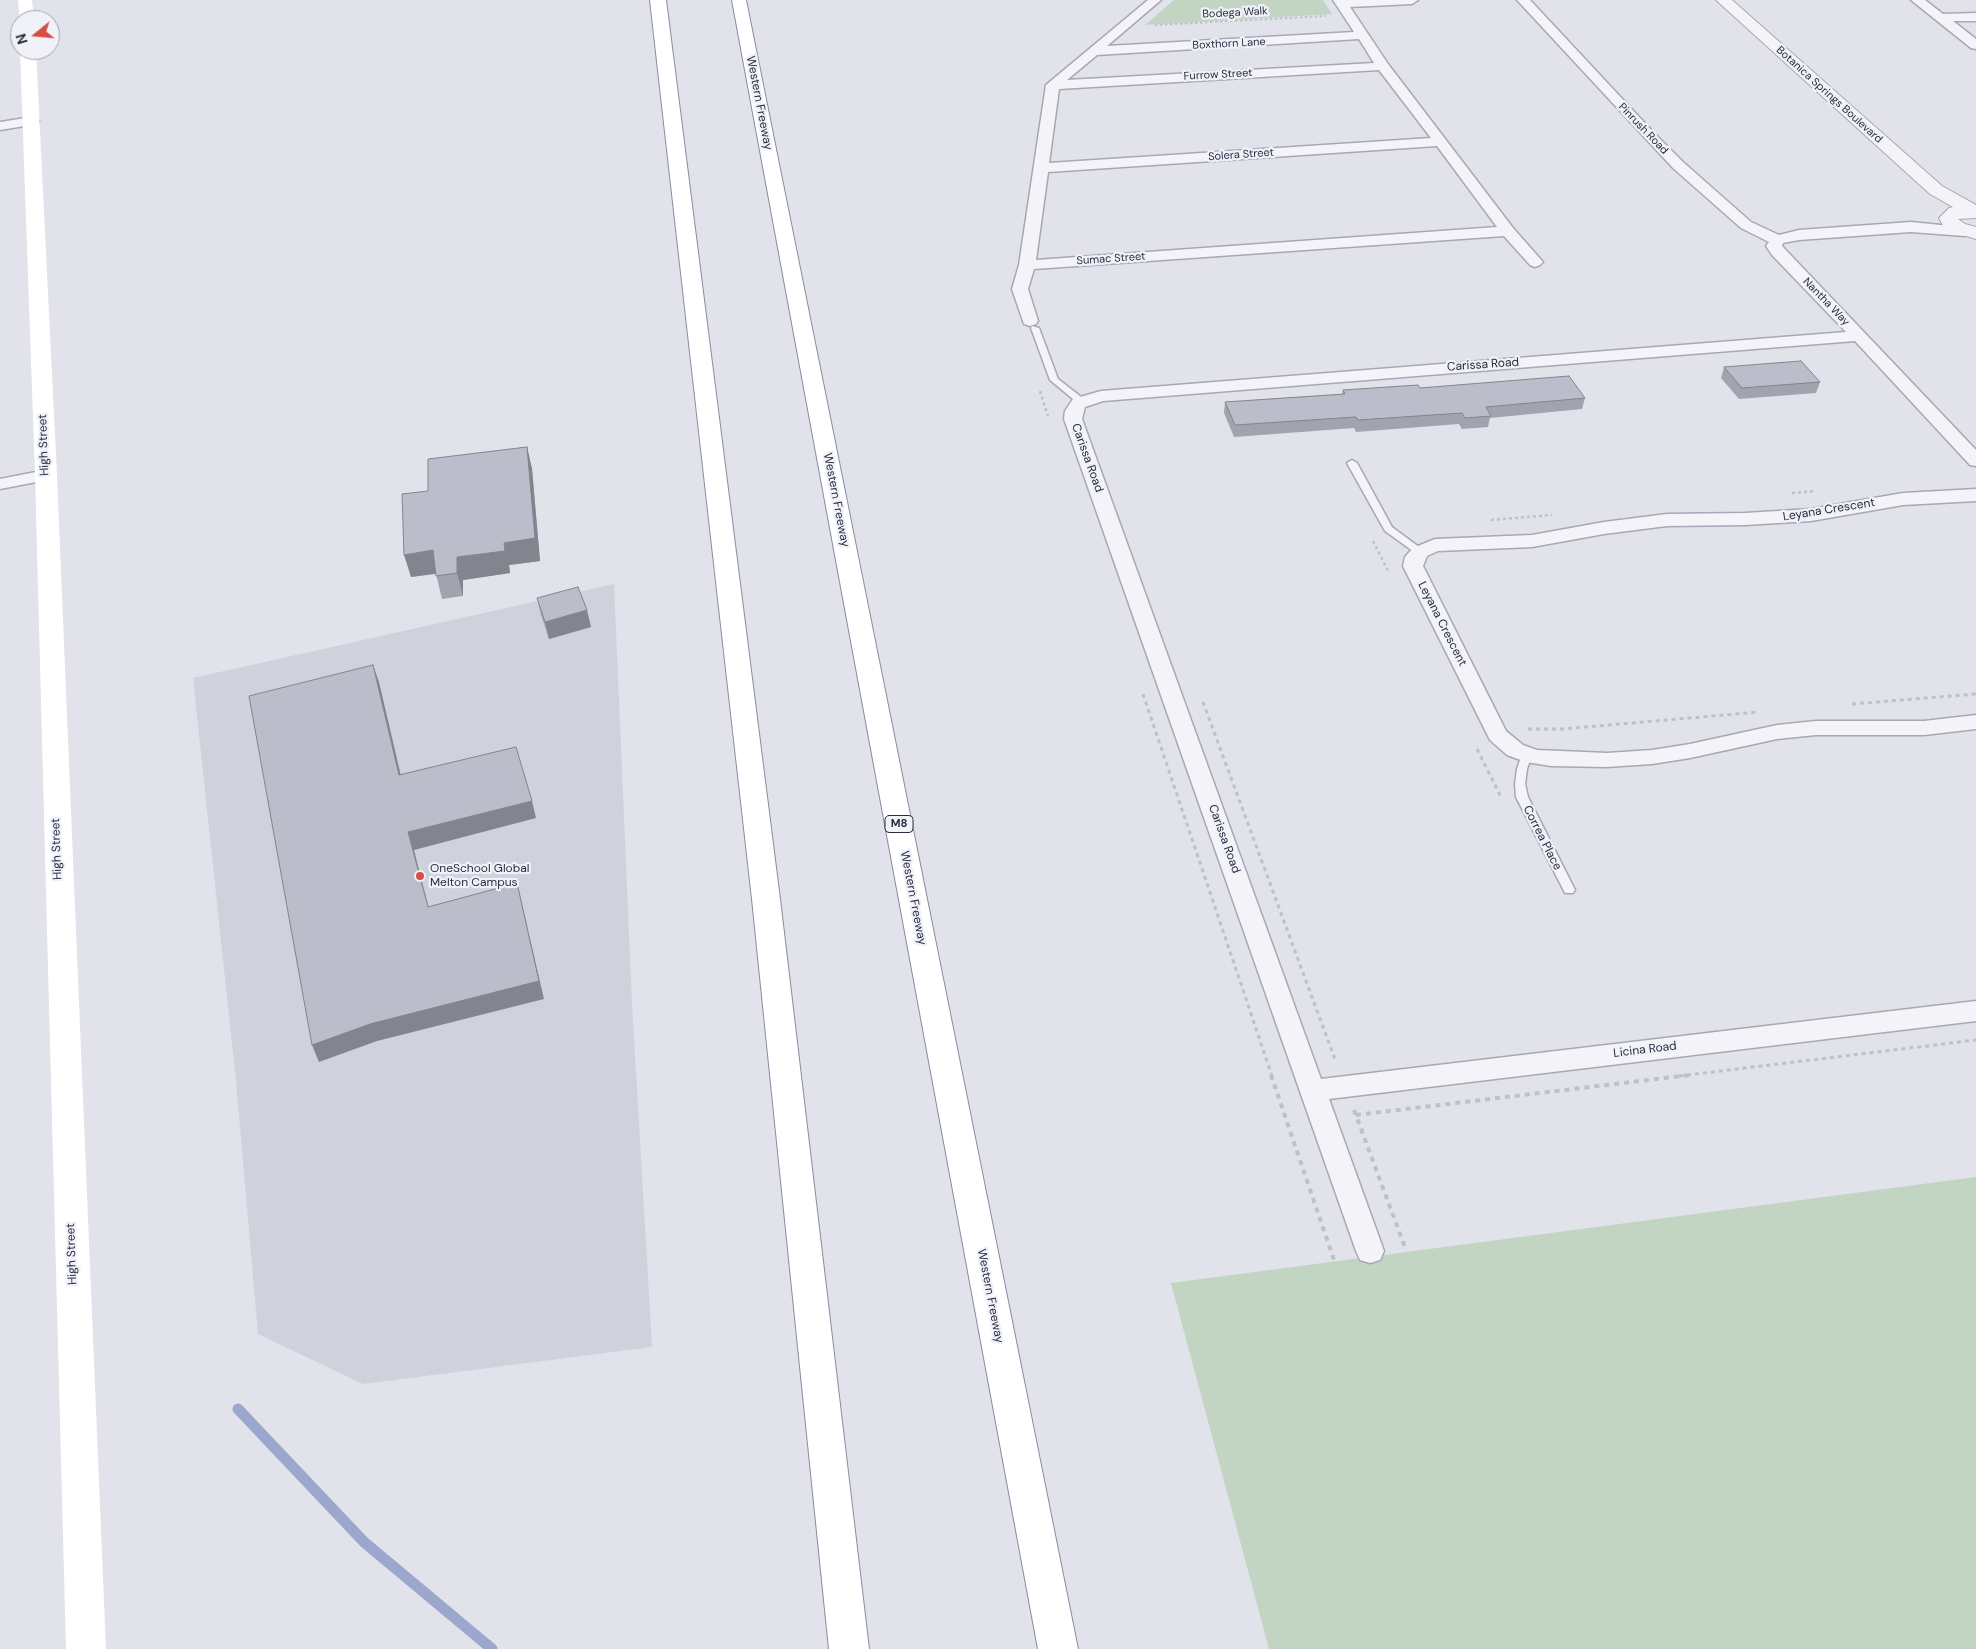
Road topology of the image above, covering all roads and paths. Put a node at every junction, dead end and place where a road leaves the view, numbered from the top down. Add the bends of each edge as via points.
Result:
1 (658, 0) edge
2 (739, 0) edge
3 (1154, 0) edge
4 (1412, 0) edge
5 (1523, 0) edge
6 (1723, 0) edge
7 (1917, 0) edge
8 (1343, 6) edge
9 (1976, 17) edge
10 (1941, 18) junction
11 (1122, 27) junction
12 (1363, 35) junction
13 (1976, 45) edge
14 (1094, 51) junction
15 (29, 60) edge
16 (1383, 66) junction
17 (1053, 85) junction
18 (32, 121) junction
19 (0, 126) edge
20 (1441, 142) junction
21 (1041, 168) junction
22 (1936, 190) junction
23 (1976, 212) edge
24 (1948, 217) junction
25 (1911, 227) junction
26 (1508, 231) junction
27 (1971, 233) edge
28 (1777, 240) junction
29 (1535, 262) dead end
30 (1027, 265) junction
31 (1033, 325) joint
32 (1859, 336) junction
33 (1040, 391) dead end
34 (1082, 402) junction
35 (1049, 418) dead end
36 (1976, 461) edge
37 (1352, 463) dead end
38 (46, 475) junction
39 (0, 484) edge
40 (1976, 495) edge
41 (1420, 552) junction
42 (1142, 692) dead end
43 (1976, 694) edge
44 (1200, 696) dead end
45 (1848, 705) dead end
46 (1759, 712) dead end
47 (1489, 719) junction
48 (1976, 722) edge
49 (1527, 754) junction
50 (1569, 890) dead end
51 (1976, 1011) edge
52 (1976, 1040) edge
53 (1345, 1086) junction
54 (1314, 1090) junction
55 (1356, 1115) junction
56 (1406, 1250) dead end
57 (1370, 1251) dead end
58 (1334, 1260) dead end
59 (86, 1649) edge
60 (849, 1649) edge
61 (1058, 1649) edge

1 - 60 main road via 766,899
2 - 61 main road, Western Freeway / M8
3 - 11 street
4 - 8 street
5 - 28 street, Pinrush Road via 1650,138 1746,225
6 - 22 street, Botanica Springs Boulevard
7 - 10 street
8 - 11 path, Bodega Walk
8 - 12 street
9 - 10 street
10 - 13 street
11 - 14 street
12 - 14 street, Boxthorn Lane
12 - 16 street
14 - 17 street
15 - 18 main road, High Street
16 - 17 street, Furrow Street
16 - 20 street
17 - 21 street
18 - 19 street
18 - 38 main road, High Street
20 - 21 street, Solera Street
20 - 26 street
21 - 30 street
22 - 23 street, Botanica Springs Boulevard
22 - 24 street, Botanica Springs Boulevard
23 - 24 street via 1955,212
24 - 25 street
24 - 27 street via 1952,225
25 - 27 street
25 - 28 street via 1799,235
26 - 29 street
26 - 30 street, Sumac Street
28 - 32 street, Nantha Way via 1774,246 1777,252
30 - 31 street via 1020,288
31 - 34 lane via 1054,380
32 - 34 street, Carissa Road via 1184,388 1101,396
32 - 36 street, Nantha Way
33 - 35 path
34 - 54 street, Carissa Road via 1074,411 1073,419
37 - 41 lane via 1388,529
38 - 39 street
38 - 59 main road, High Street
40 - 41 street, Leyana Crescent via 1903,499 1803,516 1635,523 1532,540 1435,545
41 - 47 street, Leyana Crescent via 1413,566 1418,579
42 - 58 path
43 - 45 path
44 - 53 path
46 - 47 path via 1562,729 1519,729 1508,717
47 - 49 street, Leyana Crescent via 1508,745
48 - 49 street, Leyana Crescent via 1924,728 1816,728 1777,732 1652,757 1551,760
49 - 50 lane, Correa Place via 1520,784 1522,797
51 - 53 street, Licina Road
52 - 55 path
53 - 54 street, Licina Road
53 - 55 path
54 - 57 street, Carissa Road
55 - 56 path

